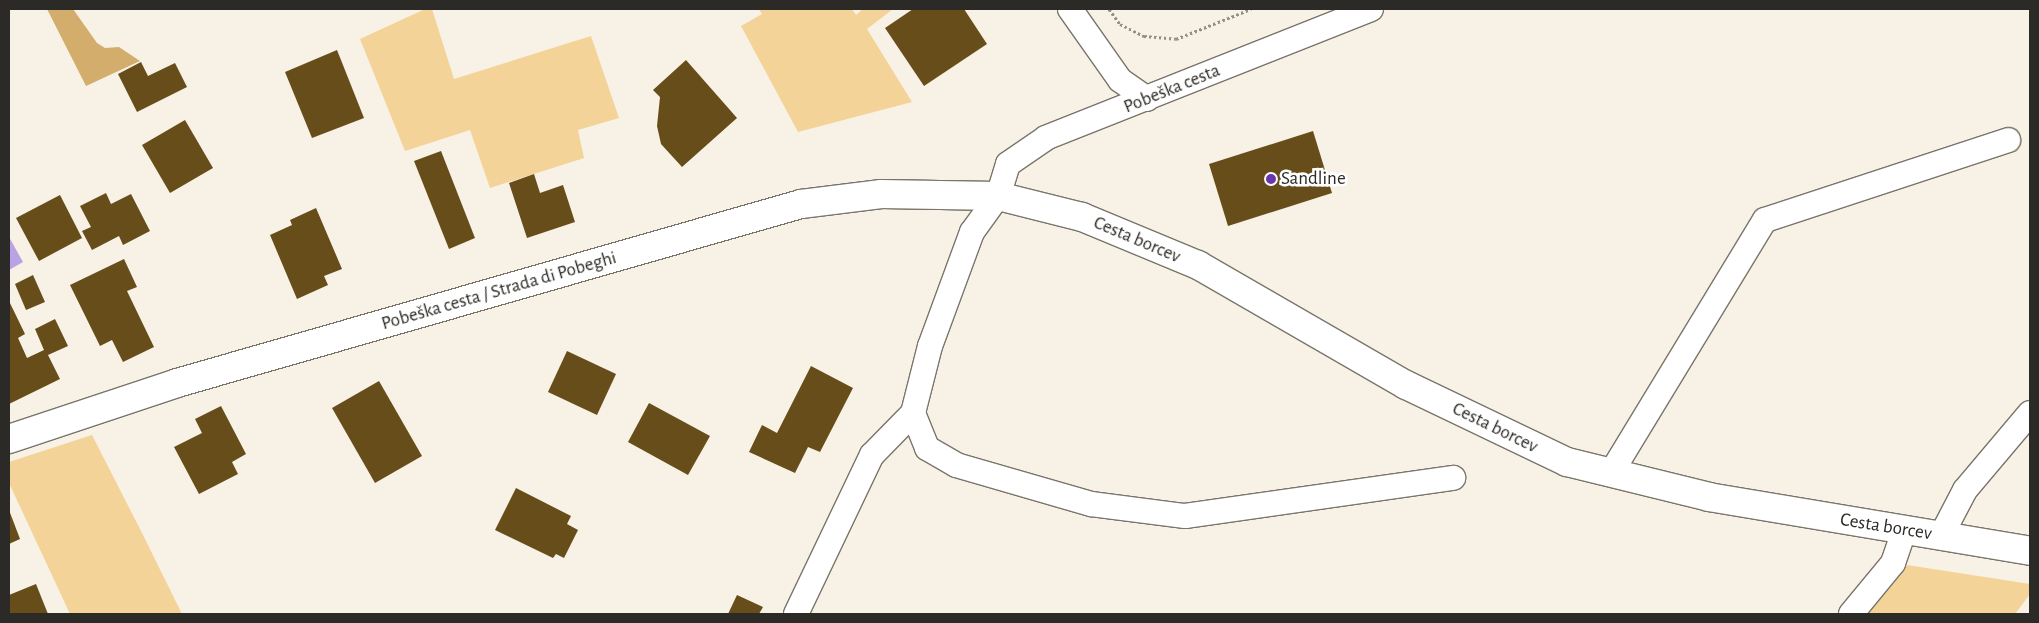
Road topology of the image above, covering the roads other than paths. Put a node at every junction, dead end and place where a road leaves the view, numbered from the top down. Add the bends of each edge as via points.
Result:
1 (1070, 9) edge
2 (1372, 9) edge
3 (1147, 99) junction
4 (2008, 140) dead end
5 (998, 196) junction
6 (2030, 412) edge
7 (913, 413) junction
8 (9, 439) edge
9 (1611, 473) junction
10 (1453, 478) dead end
11 (1904, 531) junction
12 (1941, 536) junction
13 (2030, 551) edge
14 (796, 614) edge
15 (1851, 614) edge

1 - 3 street via 1120,80
2 - 3 street, Pobeška cesta
3 - 5 street, Pobeška cesta via 1046,138 1008,164
4 - 9 street via 1765,220
5 - 7 street, Pobeška cesta via 972,232 930,346
5 - 8 street, Pobeška cesta / Strada di Pobeghi via 881,194 801,204 186,380
5 - 9 street, Cesta borcev via 1082,217 1198,265 1406,385 1567,462
6 - 12 street via 1965,490
7 - 10 street via 927,448 956,464 1091,504 1185,516
7 - 14 street via 872,455
9 - 11 street, Cesta borcev via 1709,497
11 - 12 street, Cesta borcev
11 - 15 street via 1893,563
12 - 13 street, Cesta borcev

